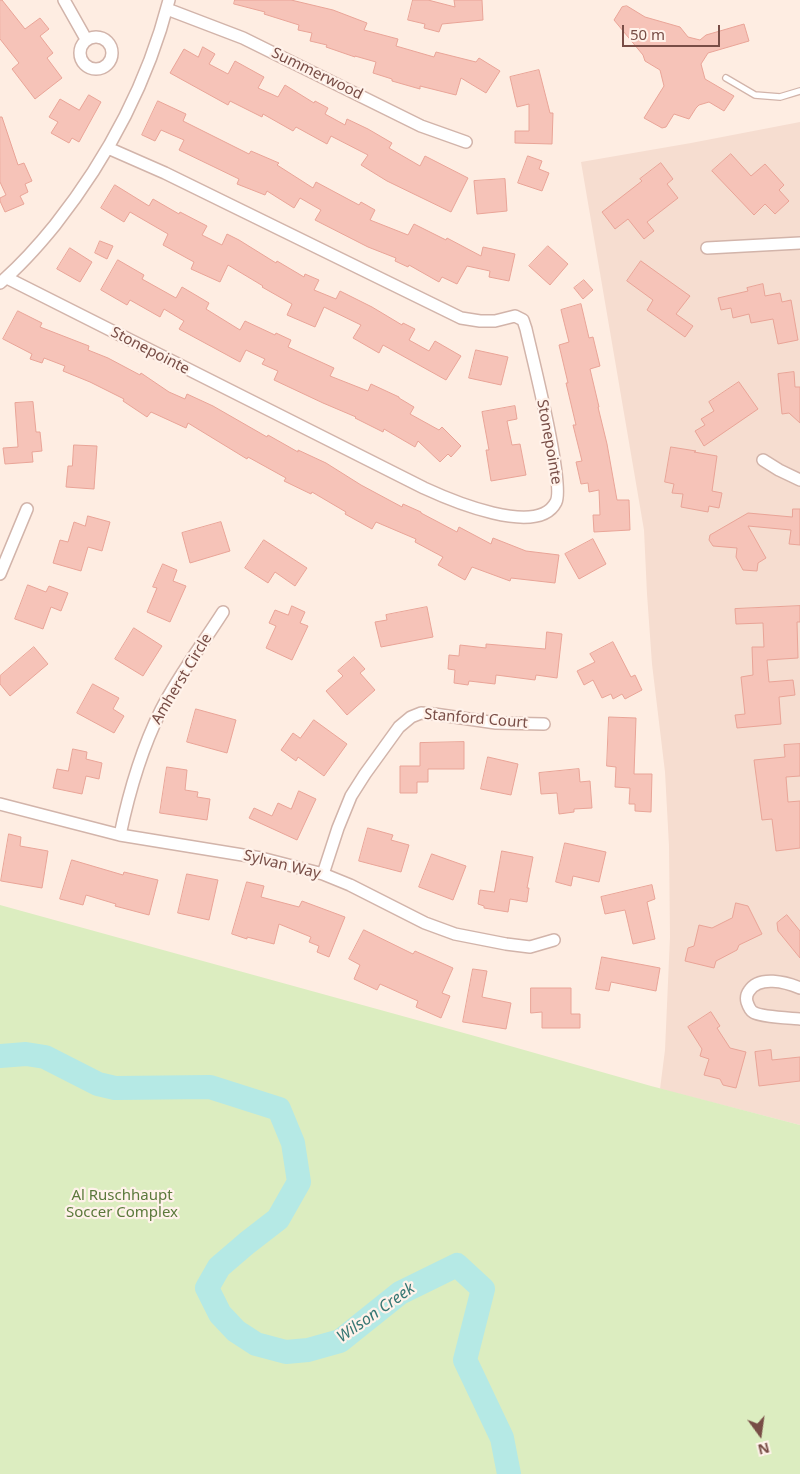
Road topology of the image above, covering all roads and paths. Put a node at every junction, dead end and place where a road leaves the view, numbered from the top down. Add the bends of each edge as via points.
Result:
1 (64, 0) edge
2 (168, 4) edge
3 (86, 40) dead end
4 (726, 78) dead end
5 (800, 91) edge
6 (466, 142) dead end
7 (108, 148) junction
8 (800, 243) edge
9 (707, 248) dead end
10 (3, 280) edge
11 (762, 460) dead end
12 (800, 480) edge
13 (27, 509) dead end
14 (0, 574) edge
15 (223, 612) dead end
16 (544, 724) dead end
17 (0, 804) edge
18 (120, 835) junction
19 (323, 874) junction
20 (554, 940) dead end
21 (800, 988) edge
22 (800, 1019) edge

1 - 3 street
2 - 6 street, Summerwood via 421,126
2 - 7 street via 141,82
4 - 5 lane via 755,95 780,97
7 - 10 street via 68,209
7 - 10 street, Stonepointe via 462,318 495,321 515,316 523,320 551,443 558,485 556,502 543,514 523,518 449,500
8 - 9 street
11 - 12 street
13 - 14 street
15 - 18 street, Amherst Circle via 172,690 152,730 132,784
16 - 19 street, Stanford Court via 421,713 411,717 399,727 351,796
17 - 18 street, Sylvan Way
18 - 19 street, Sylvan Way via 261,858
19 - 20 street, Sylvan Way via 455,934 530,947
21 - 22 street via 782,982 761,982 753,986 746,998 753,1012

